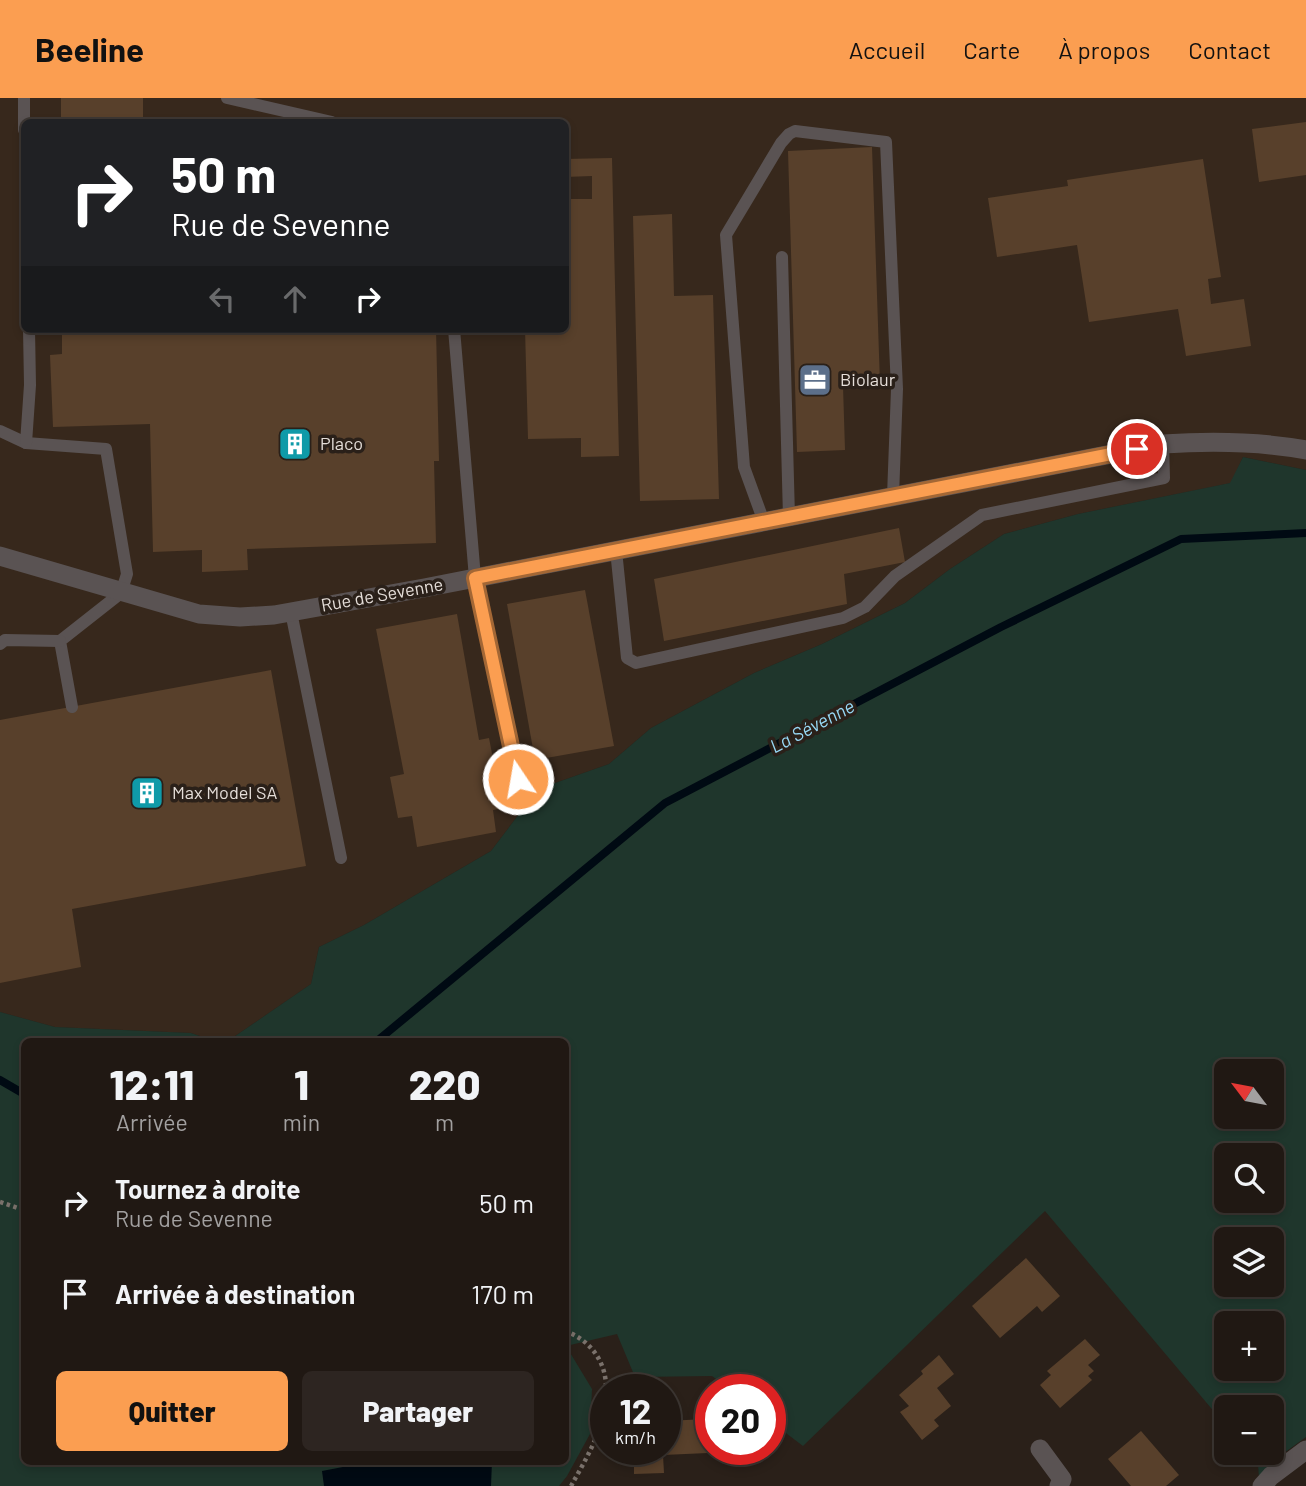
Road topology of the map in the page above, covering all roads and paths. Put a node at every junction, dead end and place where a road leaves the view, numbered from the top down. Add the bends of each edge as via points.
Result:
1 (24, 98) edge
2 (227, 98) edge
3 (24, 119) edge
4 (319, 119) edge
5 (782, 257) dead end
6 (29, 333) edge
7 (454, 333) edge
8 (0, 431) edge
9 (26, 443) junction
10 (1163, 444) junction
11 (1306, 450) edge
12 (893, 496) junction
13 (789, 517) junction
14 (764, 522) junction
15 (616, 550) junction
16 (0, 556) edge
17 (475, 578) junction
18 (121, 593) junction
19 (291, 612) junction
20 (60, 641) junction
21 (0, 644) edge
22 (72, 707) dead end
23 (518, 779) dead end
24 (341, 858) dead end
25 (0, 1202) edge
26 (21, 1209) edge
27 (569, 1332) edge
28 (606, 1374) edge
29 (590, 1449) edge
30 (1040, 1449) dead end
31 (1306, 1450) edge
32 (571, 1486) edge
33 (1059, 1486) edge
34 (1262, 1486) edge

1 - 3 lane
2 - 4 lane
5 - 13 lane
6 - 9 lane
7 - 17 lane
8 - 9 lane
9 - 18 lane via 106,449 127,574
10 - 11 street, Rue de Sevenne via 1245,442
10 - 12 street, Rue de Sevenne
10 - 15 lane via 1164,478 982,515 895,576 865,607 844,618 636,663 627,658
12 - 13 street, Rue de Sevenne
12 - 14 lane via 897,388 886,142 795,131 781,143 726,235 744,467
13 - 14 street, Rue de Sevenne
14 - 15 street, Rue de Sevenne
15 - 17 street, Rue de Sevenne
16 - 18 street, Rue de Sevenne
17 - 19 street, Rue de Sevenne
17 - 23 lane
18 - 19 street, Rue de Sevenne via 198,614 240,617
18 - 20 lane
19 - 24 lane
20 - 21 lane via 5,640
20 - 22 lane
25 - 26 path
27 - 28 path via 599,1356
29 - 32 path
30 - 33 street via 1062,1479
31 - 34 street

